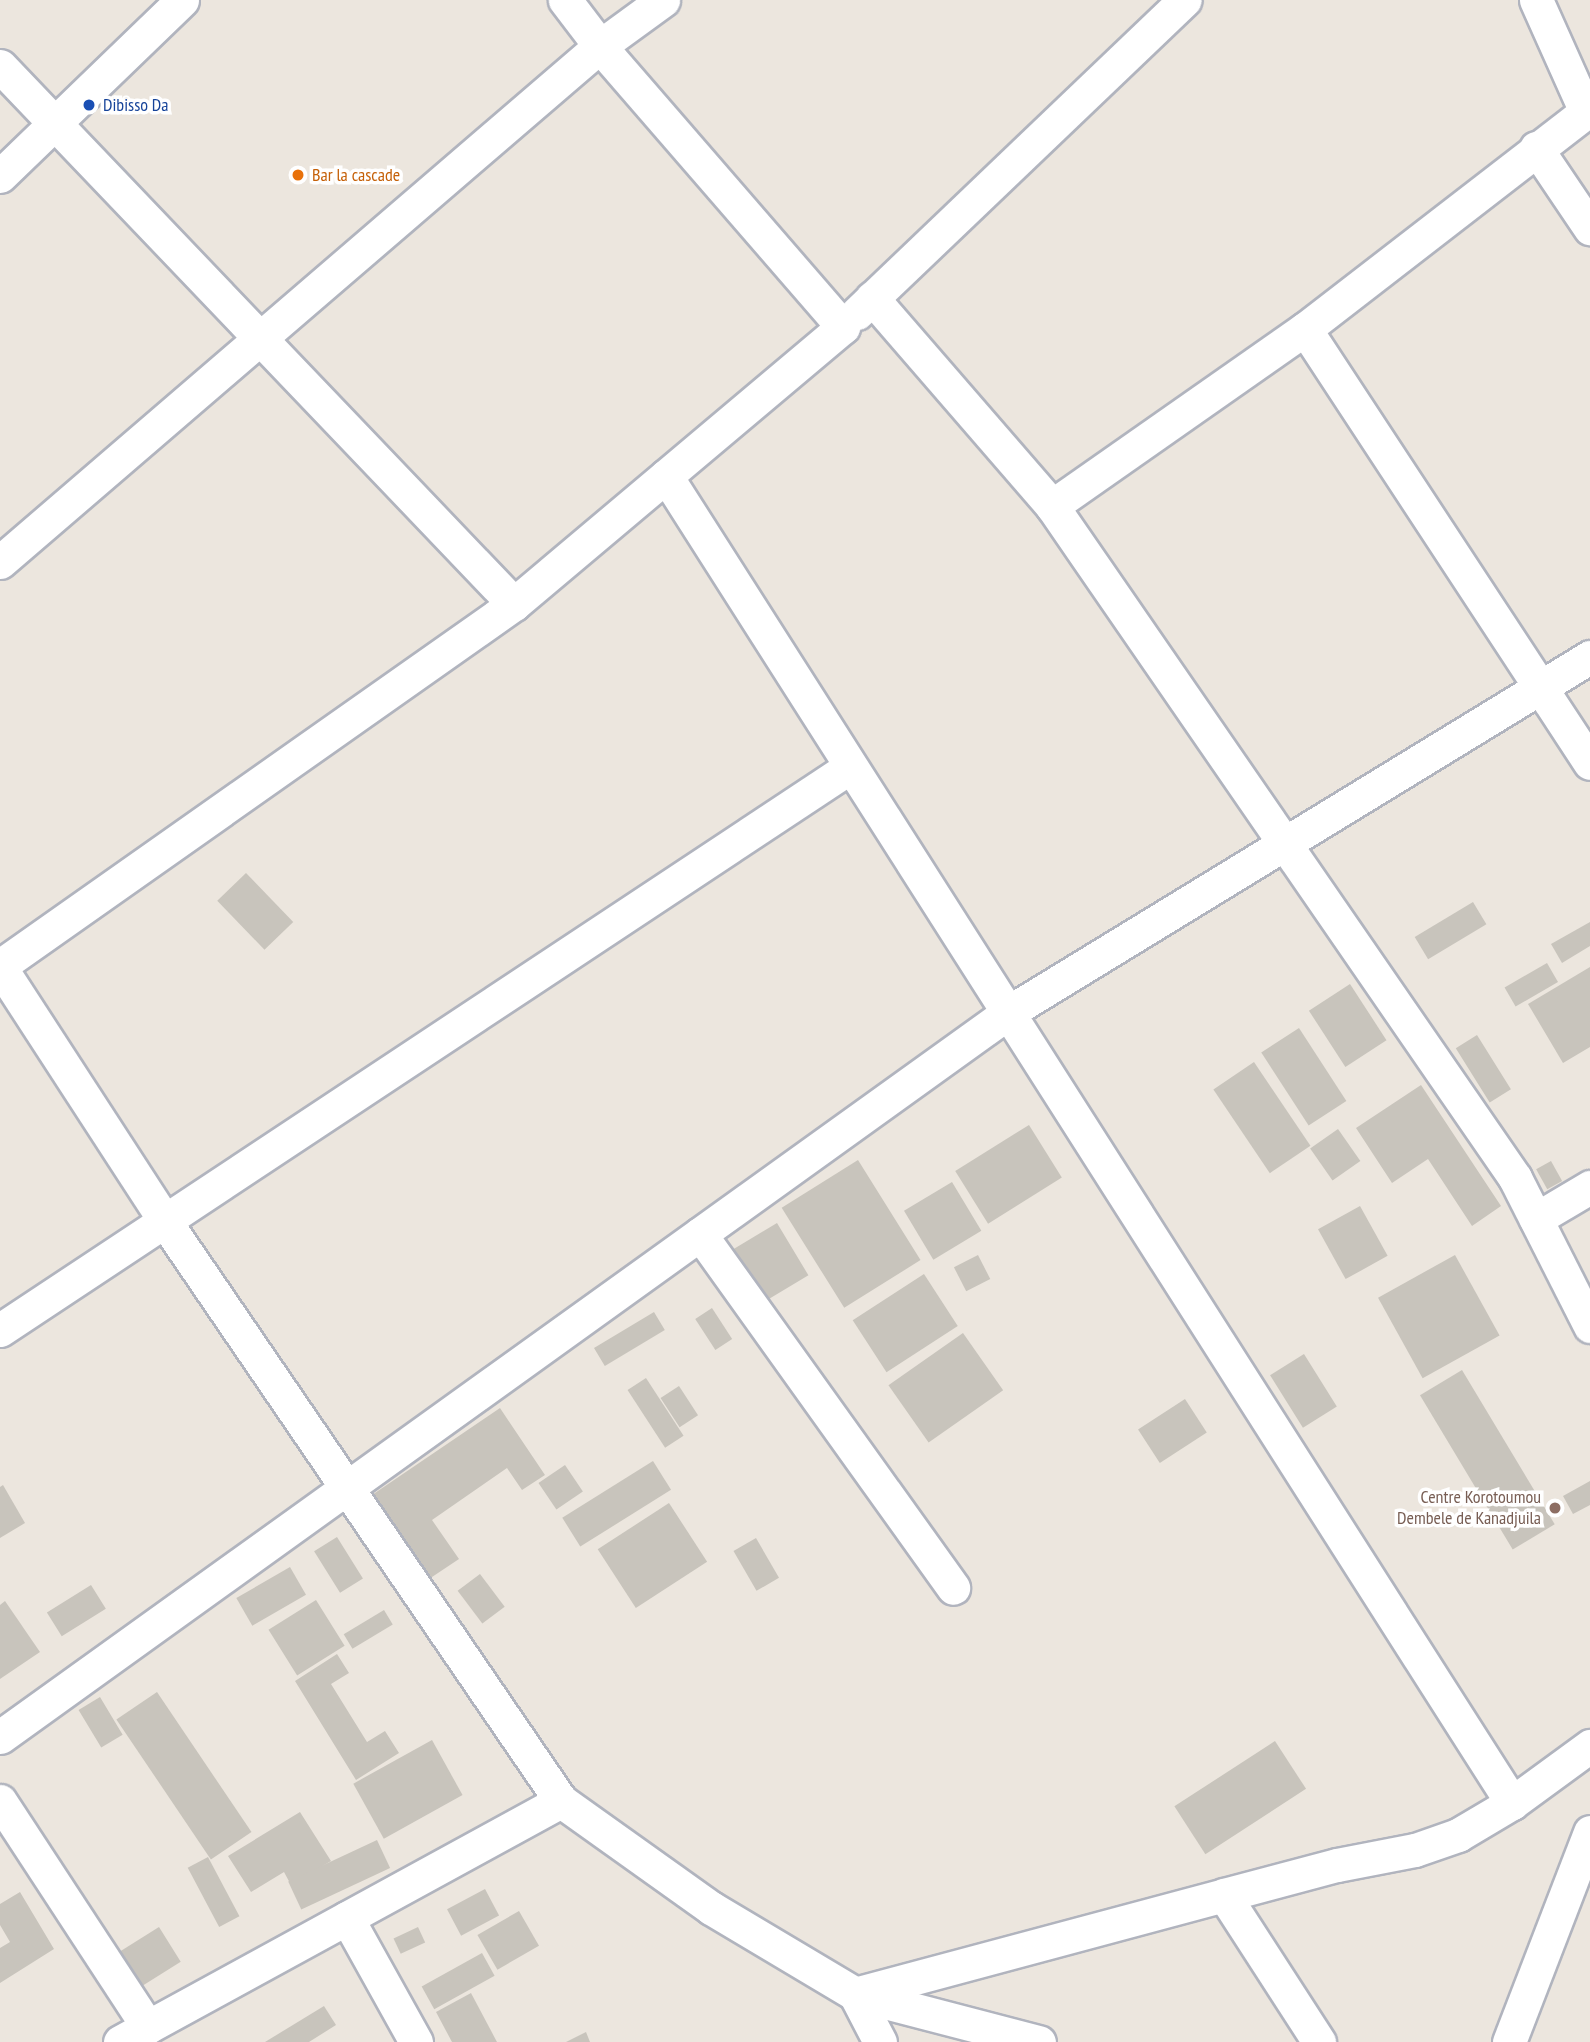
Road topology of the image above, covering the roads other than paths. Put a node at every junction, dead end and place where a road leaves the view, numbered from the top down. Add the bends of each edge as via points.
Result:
1 (182, 0) edge
2 (565, 0) edge
3 (663, 0) edge
4 (1184, 0) edge
5 (1536, 0) edge
6 (600, 46) junction
7 (0, 66) edge
8 (1588, 110) edge
9 (54, 123) junction
10 (1536, 148) junction
11 (0, 176) edge
12 (1590, 228) edge
13 (872, 298) junction
14 (844, 327) junction
15 (1305, 329) junction
16 (259, 339) junction
17 (666, 476) junction
18 (1052, 506) junction
19 (0, 562) edge
20 (514, 604) junction
21 (1590, 657) edge
22 (1540, 688) junction
23 (1590, 763) edge
24 (850, 766) junction
25 (1285, 843) junction
26 (0, 966) edge
27 (1009, 1012) junction
28 (1590, 1187) edge
29 (1536, 1219) junction
30 (164, 1220) junction
31 (700, 1234) junction
32 (1590, 1326) edge
33 (0, 1330) edge
34 (347, 1488) junction
35 (953, 1588) dead end
36 (0, 1737) edge
37 (1590, 1746) edge
38 (0, 1801) edge
39 (561, 1801) junction
40 (1512, 1803) junction
41 (1590, 1832) edge
42 (1224, 1895) junction
43 (347, 1918) junction
44 (855, 1994) junction
45 (134, 2034) edge
46 (416, 2042) edge
47 (880, 2042) edge
48 (1039, 2042) edge
49 (1319, 2042) edge
50 (1509, 2042) edge

1 - 9 street
2 - 6 street
3 - 6 street
4 - 13 street
5 - 8 street
6 - 14 street
6 - 16 street
7 - 9 street
8 - 10 street
9 - 11 street
9 - 16 street
10 - 12 street
10 - 15 street
13 - 14 street
13 - 18 street
14 - 17 street
15 - 18 street
15 - 22 street
16 - 19 street
16 - 20 street
17 - 20 street
17 - 24 street
18 - 25 street
20 - 26 street
21 - 22 street
22 - 23 street
22 - 25 street
24 - 27 street
24 - 30 street
25 - 27 street
25 - 29 street via 1515,1178
26 - 30 street
27 - 31 street
27 - 40 street
28 - 29 street
29 - 32 street
30 - 33 street
30 - 34 street
31 - 34 street
31 - 35 street
34 - 36 street
34 - 39 street
37 - 40 street
38 - 45 street
39 - 43 street
39 - 44 street via 711,1908
40 - 42 street via 1458,1835 1415,1850
41 - 50 street
42 - 44 street
42 - 49 street
43 - 45 street
43 - 46 street
44 - 47 street
44 - 48 street

